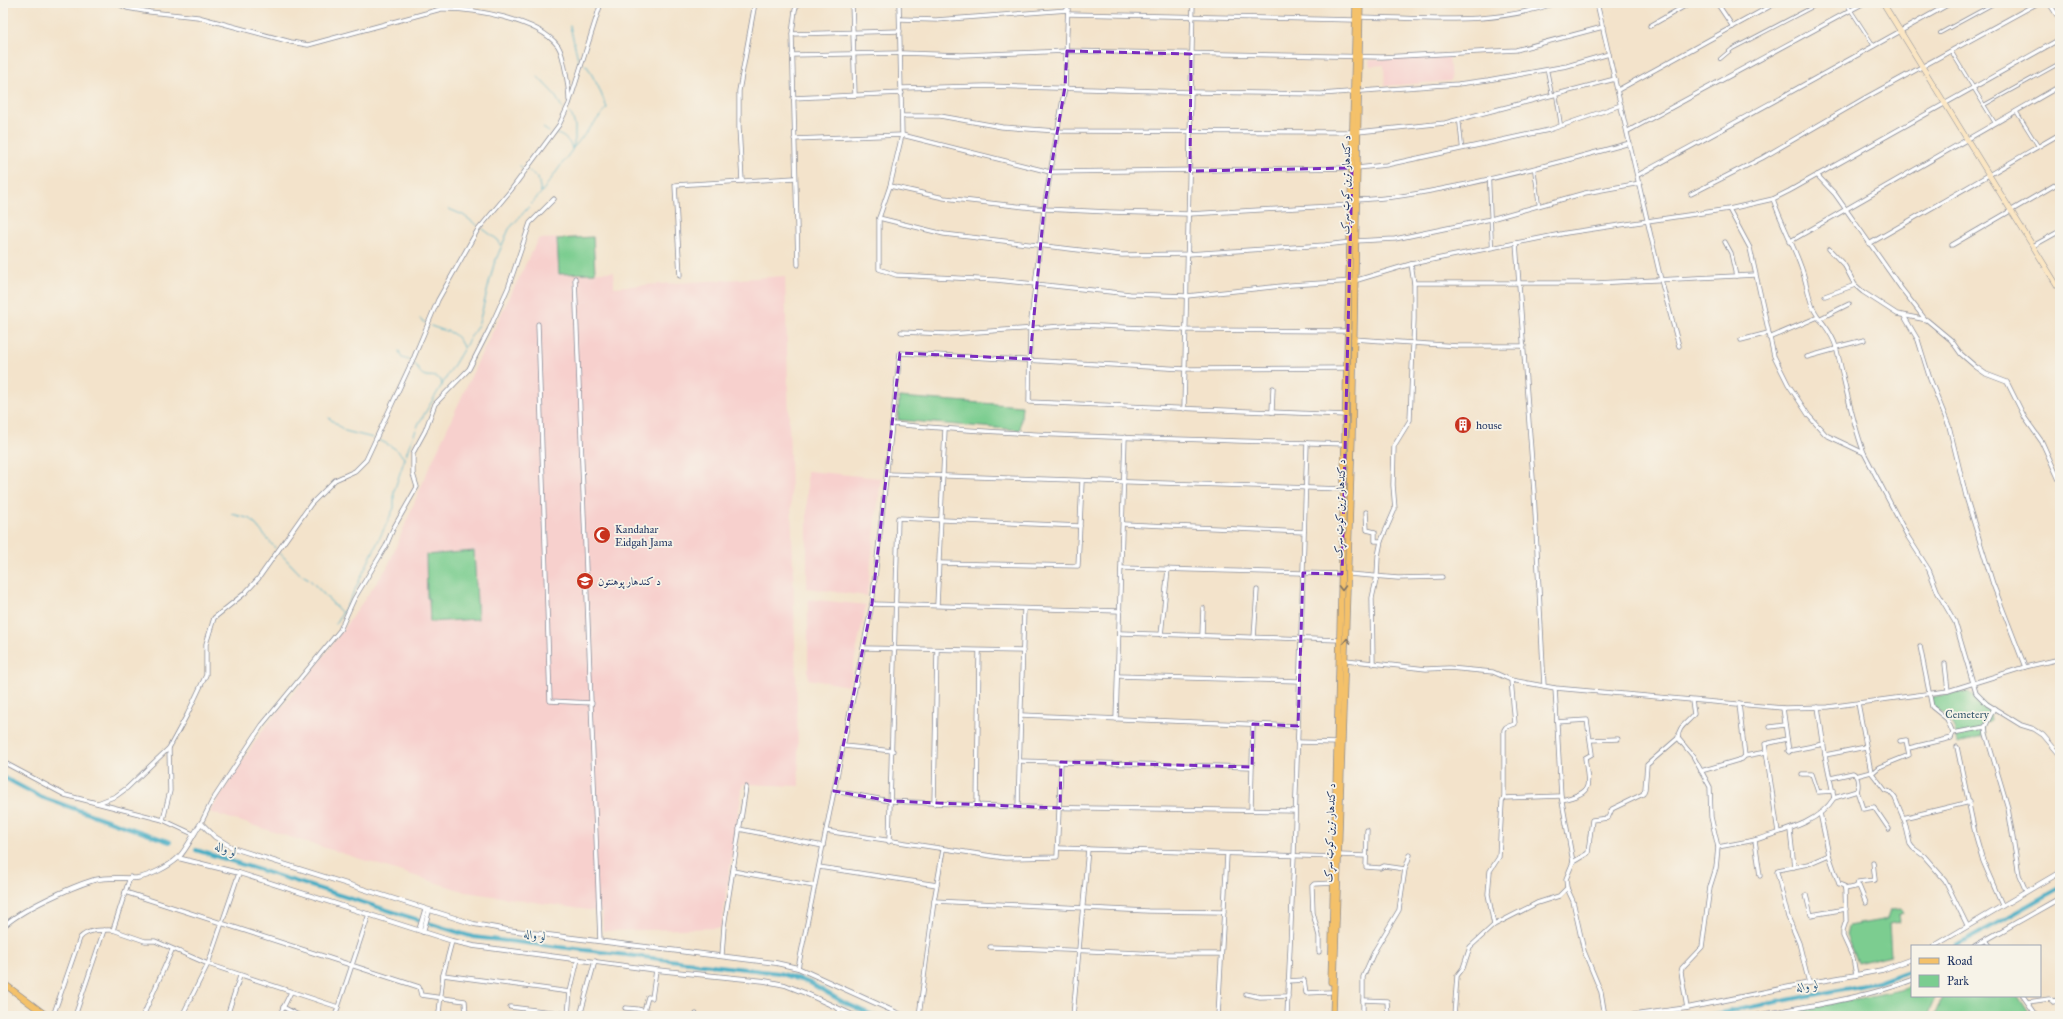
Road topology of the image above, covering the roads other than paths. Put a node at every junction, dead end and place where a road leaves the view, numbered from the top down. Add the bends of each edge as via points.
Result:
1 (116, 3) edge
2 (601, 3) edge
3 (755, 3) edge
4 (798, 3) edge
5 (852, 3) edge
6 (899, 3) edge
7 (1068, 3) edge
8 (1193, 3) edge
9 (1356, 3) edge
10 (1360, 3) edge
11 (1556, 3) edge
12 (1597, 3) edge
13 (1690, 3) edge
14 (1717, 3) edge
15 (1776, 3) edge
16 (1820, 3) edge
17 (1846, 3) edge
18 (1864, 3) edge
19 (1883, 3) edge
20 (1951, 3) edge
21 (1995, 3) edge
22 (2038, 3) edge
23 (2049, 3) edge
24 (1850, 10) junction
25 (1068, 12) junction
26 (1193, 17) junction
27 (900, 19) junction
28 (1358, 19) junction
29 (2060, 20) edge
30 (1603, 26) junction
31 (1650, 26) dead end
32 (1732, 27) junction
33 (900, 31) junction
34 (1900, 31) junction
35 (853, 32) junction
36 (1940, 33) dead end
37 (792, 34) junction
38 (2060, 39) edge
39 (1874, 46) junction
40 (1067, 51) junction
41 (1951, 51) junction
42 (901, 53) junction
43 (853, 54) junction
44 (1191, 54) junction
45 (1609, 54) junction
46 (792, 55) junction
47 (1357, 57) junction
48 (1720, 59) dead end
49 (2060, 63) edge
50 (1922, 67) junction
51 (1547, 70) junction
52 (1615, 79) junction
53 (2060, 86) edge
54 (1973, 87) junction
55 (902, 88) junction
56 (1065, 88) junction
57 (1618, 90) junction
58 (1356, 91) junction
59 (1190, 92) junction
60 (902, 93) junction
61 (855, 95) junction
62 (1554, 95) junction
63 (793, 98) junction
64 (1944, 103) junction
65 (569, 104) junction
66 (1621, 105) junction
67 (1984, 105) junction
68 (2016, 111) junction
69 (902, 116) junction
70 (1459, 119) junction
71 (1995, 123) junction
72 (1561, 126) junction
73 (1057, 131) junction
74 (1628, 131) junction
75 (1190, 132) junction
76 (1355, 132) junction
77 (2060, 134) edge
78 (902, 135) junction
79 (1966, 139) junction
80 (794, 140) junction
81 (1630, 143) junction
82 (2038, 146) junction
83 (1462, 148) junction
84 (1354, 168) junction
85 (1534, 168) junction
86 (1190, 171) junction
87 (1050, 172) junction
88 (1638, 175) junction
89 (1817, 175) junction
90 (1989, 175) junction
91 (795, 178) junction
92 (1489, 179) junction
93 (742, 181) junction
94 (2060, 182) edge
95 (1640, 183) junction
96 (890, 186) junction
97 (1354, 190) junction
98 (1691, 194) dead end
99 (554, 199) dead end
100 (1773, 199) junction
101 (1356, 200) junction
102 (1351, 205) junction
103 (1539, 206) junction
104 (1044, 209) junction
105 (1730, 209) junction
106 (1846, 210) junction
107 (2011, 210) junction
108 (1189, 214) junction
109 (879, 218) junction
110 (1491, 218) junction
111 (1648, 222) junction
112 (2060, 231) edge
113 (1353, 241) junction
114 (1725, 242) dead end
115 (1789, 242) junction
116 (1516, 243) junction
117 (1040, 244) junction
118 (1869, 244) junction
119 (1952, 245) dead end
120 (2033, 246) junction
121 (1492, 248) junction
122 (1829, 249) dead end
123 (1188, 254) junction
124 (1412, 264) junction
125 (798, 265) dead end
126 (1756, 275) junction
127 (680, 276) dead end
128 (1736, 276) junction
129 (575, 278) dead end
130 (1661, 280) junction
131 (1352, 281) junction
132 (1414, 282) junction
133 (1519, 282) junction
134 (1036, 283) junction
135 (2058, 284) edge
136 (1855, 285) junction
137 (2060, 290) edge
138 (1187, 296) junction
139 (1825, 296) dead end
140 (1849, 304) dead end
141 (1904, 316) junction
142 (1819, 318) junction
143 (1927, 320) junction
144 (538, 324) dead end
145 (1030, 329) junction
146 (1186, 330) junction
147 (1349, 331) junction
148 (901, 332) dead end
149 (1768, 333) junction
150 (1769, 338) junction
151 (1353, 339) junction
152 (1741, 340) dead end
153 (1864, 340) dead end
154 (1413, 344) junction
155 (1524, 346) junction
156 (1679, 346) dead end
157 (1836, 348) junction
158 (1807, 357) dead end
159 (1030, 359) junction
160 (1348, 368) junction
161 (1185, 369) junction
162 (1273, 388) dead end
163 (1184, 409) junction
164 (1272, 412) junction
165 (1346, 414) junction
166 (892, 424) junction
167 (945, 429) junction
168 (1346, 435) junction
169 (1352, 435) junction
170 (1125, 437) junction
171 (1307, 443) junction
172 (1345, 444) junction
173 (1864, 453) junction
174 (888, 474) junction
175 (941, 477) junction
176 (1082, 482) junction
177 (2060, 482) edge
178 (1123, 483) junction
179 (1305, 489) junction
180 (1344, 489) junction
181 (1366, 512) dead end
182 (940, 520) junction
183 (1123, 524) junction
184 (1080, 526) junction
185 (1304, 532) junction
186 (1381, 541) junction
187 (938, 562) junction
188 (1122, 568) junction
189 (1168, 569) junction
190 (1303, 574) junction
191 (1345, 574) junction
192 (1377, 576) junction
193 (1442, 577) dead end
194 (1257, 590) dead end
195 (872, 604) junction
196 (896, 605) junction
197 (937, 605) junction
198 (1203, 608) dead end
199 (1024, 609) junction
200 (1120, 612) junction
201 (1120, 633) junction
202 (1161, 635) junction
203 (1202, 636) junction
204 (1254, 638) junction
205 (1301, 639) junction
206 (1341, 640) junction
207 (1920, 646) dead end
208 (864, 648) junction
209 (894, 649) junction
210 (937, 650) junction
211 (979, 650) junction
212 (1023, 652) junction
213 (2060, 659) edge
214 (1346, 660) junction
215 (1373, 664) junction
216 (1945, 664) dead end
217 (2024, 667) junction
218 (1118, 676) junction
219 (1511, 680) junction
220 (1299, 681) junction
221 (1973, 684) junction
222 (1544, 686) junction
223 (1554, 688) junction
224 (1948, 691) junction
225 (1930, 694) junction
226 (1692, 701) junction
227 (592, 703) junction
228 (1858, 703) junction
229 (1739, 704) junction
230 (1818, 707) junction
231 (1783, 708) junction
232 (1994, 708) junction
233 (1021, 715) junction
234 (1116, 719) junction
235 (1557, 722) junction
236 (1253, 724) junction
237 (1785, 725) junction
238 (1298, 726) junction
239 (1770, 727) dead end
240 (1985, 727) junction
241 (1953, 733) junction
242 (1678, 738) junction
243 (1618, 739) dead end
244 (1787, 739) junction
245 (1591, 740) junction
246 (1900, 741) dead end
247 (1297, 742) junction
248 (1340, 743) junction
249 (1824, 744) junction
250 (844, 746) junction
251 (1866, 747) junction
252 (1957, 747) dead end
253 (169, 748) junction
254 (1909, 748) junction
255 (893, 751) junction
256 (1766, 752) junction
257 (1825, 755) junction
258 (2060, 755) edge
259 (1745, 756) junction
260 (1019, 761) junction
261 (3, 762) edge
262 (1061, 762) junction
263 (1252, 767) junction
264 (1701, 771) junction
265 (1872, 772) junction
266 (1802, 774) dead end
267 (1856, 776) junction
268 (1831, 778) junction
269 (746, 787) dead end
270 (834, 791) junction
271 (1833, 791) junction
272 (1857, 791) junction
273 (1504, 798) junction
274 (1561, 798) junction
275 (1834, 798) junction
276 (890, 801) junction
277 (1970, 802) junction
278 (98, 803) junction
279 (934, 804) junction
280 (977, 806) junction
281 (1018, 807) junction
282 (1060, 808) junction
283 (1251, 809) junction
284 (1295, 811) junction
285 (1820, 813) junction
286 (1904, 818) junction
287 (163, 820) junction
288 (201, 823) junction
289 (739, 829) junction
290 (1889, 829) dead end
291 (1367, 830) dead end
292 (1790, 830) junction
293 (826, 831) junction
294 (1778, 832) junction
295 (193, 834) junction
296 (1755, 840) junction
297 (889, 842) junction
298 (823, 846) junction
299 (1718, 847) junction
300 (1058, 848) junction
301 (1088, 849) junction
302 (943, 850) junction
303 (1227, 855) junction
304 (1410, 855) dead end
305 (1829, 855) junction
306 (1294, 856) junction
307 (1337, 856) junction
308 (1366, 856) junction
309 (178, 858) junction
310 (1573, 862) junction
311 (1873, 862) dead end
312 (818, 866) junction
313 (1794, 867) junction
314 (1406, 869) junction
315 (733, 871) junction
316 (2060, 872) edge
317 (239, 874) junction
318 (1760, 876) dead end
319 (130, 878) junction
320 (1334, 883) junction
321 (937, 885) junction
322 (814, 886) junction
323 (1857, 886) junction
324 (1566, 888) junction
325 (1845, 889) junction
326 (2026, 891) junction
327 (125, 892) junction
328 (1806, 895) dead end
329 (2060, 898) edge
330 (934, 901) junction
331 (1866, 903) dead end
332 (2002, 905) junction
333 (1083, 907) junction
334 (1846, 909) junction
335 (427, 910) junction
336 (1224, 912) junction
337 (369, 914) junction
338 (222, 924) junction
339 (1494, 925) junction
340 (1968, 925) junction
341 (3, 927) edge
342 (104, 930) junction
343 (113, 930) junction
344 (421, 931) junction
345 (1986, 940) junction
346 (452, 941) junction
347 (600, 941) junction
348 (1936, 945) edge
349 (1977, 945) edge
350 (1989, 945) edge
351 (990, 947) dead end
352 (172, 950) junction
353 (1079, 951) junction
354 (1319, 952) dead end
355 (1222, 954) junction
356 (722, 955) junction
357 (1911, 958) edge
358 (578, 959) junction
359 (595, 961) junction
360 (208, 964) junction
361 (352, 966) junction
362 (798, 968) junction
363 (656, 970) junction
364 (443, 975) junction
365 (240, 976) junction
366 (1856, 976) junction
367 (1911, 980) edge
368 (1288, 981) junction
369 (1809, 983) junction
370 (4, 985) edge
371 (290, 992) junction
372 (570, 992) junction
373 (1330, 992) junction
374 (1246, 994) dead end
375 (1288, 996) junction
376 (441, 997) junction
377 (2024, 997) edge
378 (2060, 997) edge
379 (1363, 1000) junction
380 (2028, 1002) junction
381 (2054, 1002) junction
382 (2060, 1003) edge
383 (283, 1007) junction
384 (338, 1007) junction
385 (510, 1007) dead end
386 (625, 1008) dead end
387 (1687, 1008) junction
388 (840, 1010) junction
389 (644, 1011) junction
390 (568, 1015) edge
391 (47, 1016) edge
392 (53, 1016) edge
393 (75, 1016) edge
394 (143, 1016) edge
395 (182, 1016) edge
396 (227, 1016) edge
397 (279, 1016) edge
398 (300, 1016) edge
399 (335, 1016) edge
400 (437, 1016) edge
401 (466, 1016) edge
402 (580, 1016) edge
403 (666, 1016) edge
404 (837, 1016) edge
405 (854, 1016) edge
406 (904, 1016) edge
407 (919, 1016) edge
408 (1073, 1016) edge
409 (1218, 1016) edge
410 (1287, 1016) edge
411 (1330, 1016) edge
412 (1333, 1016) edge
413 (1363, 1016) edge
414 (1388, 1016) edge
415 (1454, 1016) edge
416 (1605, 1016) edge
417 (1627, 1016) edge
418 (1755, 1016) edge
419 (2037, 1016) edge

1 - 65 street via 127,8 150,12 198,16 308,45 440,9 459,8 483,13 526,24 542,32 559,47 569,85
2 - 65 street
3 - 93 street via 739,91
4 - 37 street via 794,10
5 - 35 street
6 - 27 street
7 - 25 street
8 - 26 street
9 - 28 main road, د کندهار ترين کوټ سړک
10 - 28 main road, د کندهار ترين کوټ سړک
11 - 28 street via 1532,11 1474,20
12 - 30 street
13 - 31 street
14 - 32 street
15 - 32 street
16 - 48 street via 1736,47
17 - 24 street
18 - 24 street
19 - 34 main road
20 - 34 street
21 - 36 street
22 - 41 street
23 - 29 street
24 - 39 street
24 - 74 street
25 - 26 street
25 - 27 street via 936,20
25 - 40 street
26 - 28 street
26 - 44 street
27 - 33 street
28 - 47 main road, د کندهار ترين کوټ سړک
30 - 45 street
30 - 47 street via 1516,50
32 - 57 street
33 - 35 street
33 - 42 street
34 - 39 street
34 - 50 main road
35 - 37 street
35 - 43 street
37 - 46 street
38 - 54 street
39 - 88 street
40 - 42 street
40 - 44 street
40 - 56 street
41 - 50 street
41 - 54 street
42 - 43 street
42 - 55 street
43 - 46 street
43 - 61 street
44 - 47 street
44 - 59 street
45 - 51 street
45 - 52 street
46 - 63 street
47 - 58 main road, د کندهار ترين کوټ سړک
49 - 67 street
50 - 64 main road
50 - 98 street via 1762,158
51 - 58 street via 1458,84
51 - 62 street
52 - 57 street
52 - 62 street
53 - 68 street
54 - 64 street
54 - 67 street
55 - 56 street
55 - 60 street
56 - 59 street
56 - 73 street
57 - 66 street
58 - 59 street via 1321,94
58 - 76 main road, د کندهار ترين کوټ سړک
59 - 75 street
60 - 61 street
60 - 69 street
61 - 63 street
62 - 70 street
62 - 72 street
63 - 80 street
64 - 79 main road
64 - 89 street
65 - 253 street via 559,125 476,231 438,300 366,460 355,471 335,480 311,504 258,579 214,618 206,644 206,675
66 - 72 street
66 - 74 street
67 - 71 street
68 - 71 street
68 - 82 street
69 - 73 street via 940,116 1002,127
69 - 78 street
70 - 76 street via 1445,123
70 - 83 street
71 - 79 street
72 - 83 street
73 - 75 street
73 - 87 street
74 - 81 street
75 - 76 street
75 - 86 street
76 - 84 main road, د کندهار ترين کوټ سړک
77 - 82 street
78 - 80 street
78 - 87 street
78 - 96 street
79 - 90 main road
79 - 106 street
80 - 91 street
81 - 85 street
81 - 88 street
82 - 90 street
83 - 84 street via 1386,165
84 - 86 street
84 - 97 main road, د کندهار ترين کوټ سړک
85 - 92 street
85 - 103 street
86 - 87 street
86 - 108 street
87 - 104 street
88 - 95 street
89 - 100 street
89 - 106 street
90 - 107 main road
90 - 118 street
91 - 93 street
91 - 125 street
92 - 101 street via 1429,192 1377,200
92 - 110 street
93 - 127 street via 674,186
94 - 107 street
95 - 103 street
95 - 111 street
96 - 104 street via 944,198
96 - 109 street
97 - 101 main road, د کندهار ترين کوټ سړک
97 - 102 main road, د کندهار ترين کوټ سړک
99 - 288 street via 530,223 508,288 470,369 435,404 413,453 413,474 417,487 354,599 340,630 262,725 212,801
100 - 105 street
100 - 115 street
101 - 113 main road, د کندهار ترين کوټ سړک
102 - 108 street
102 - 113 main road, د کندهار ترين کوټ سړک
103 - 110 street
104 - 108 street
104 - 117 street
105 - 111 street
105 - 126 street via 1750,248
106 - 115 street
106 - 118 street
107 - 119 street
107 - 120 main road
108 - 123 street
109 - 117 street via 944,234
109 - 134 street via 879,269 896,275
110 - 113 street via 1395,239
110 - 121 street
111 - 116 street via 1566,233
111 - 130 street
112 - 120 street
113 - 123 street
113 - 131 main road, د کندهار ترين کوټ سړک
114 - 128 street via 1731,253
115 - 142 street
116 - 121 street
116 - 133 street
117 - 123 street via 1122,255
117 - 134 street
118 - 143 street
120 - 135 main road
121 - 124 street
122 - 136 street via 1845,266
123 - 138 street
124 - 131 street
124 - 132 street
126 - 128 street
126 - 149 street
128 - 130 street
129 - 227 street
130 - 133 street via 1596,283
130 - 156 street
131 - 138 street
131 - 147 main road, د کندهار ترين کوټ سړک
131 - 151 main road, د کندهار ترين کوټ سړک
132 - 133 street
132 - 154 street
133 - 155 street
134 - 138 street via 1130,294
134 - 145 street
135 - 137 main road
136 - 139 street
136 - 141 street via 1897,314
138 - 146 street
140 - 142 street
141 - 143 street
141 - 217 street via 1918,340 1930,379 1950,426 1967,500 1993,584
142 - 150 street
142 - 157 street via 1831,333
143 - 177 street via 1946,335 1961,354 1976,367 2007,382 2025,418 2042,442
144 - 227 street via 550,701
145 - 146 street via 1078,325
145 - 148 street via 949,334
145 - 159 street
146 - 147 street
146 - 161 street
147 - 160 main road, د کندهار ترين کوټ سړک
149 - 150 street
149 - 152 street
150 - 173 street via 1774,356 1808,416 1826,435
151 - 154 street
151 - 169 main road, د کندهار ترين کوټ سړک
153 - 157 street
154 - 155 street
154 - 186 street via 1410,420 1394,446 1395,509
155 - 222 street
157 - 158 street
157 - 173 street via 1845,390
159 - 161 street
159 - 163 street via 1029,402
159 - 166 street via 900,353
160 - 161 street
160 - 165 main road, د کندهار ترين کوټ سړک
161 - 163 street
162 - 164 street
163 - 164 street
164 - 165 street
165 - 168 main road, د کندهار ترين کوټ سړک
166 - 167 street
166 - 174 street
167 - 170 street
167 - 175 street
168 - 169 main road
168 - 172 main road, د کندهار ترين کوټ سړک
169 - 191 main road, د کندهار ترين کوټ سړک
170 - 171 street
170 - 178 street
171 - 172 street
171 - 179 street
172 - 180 main road, د کندهار ترين کوټ سړک
173 - 221 street via 1955,622
174 - 175 street
174 - 195 street
175 - 176 street
175 - 182 street
176 - 178 street
176 - 184 street
178 - 179 street
178 - 183 street
179 - 180 street
179 - 185 street
180 - 191 main road, د کندهار ترين کوټ سړک
181 - 186 street via 1367,530 1374,532 1375,541
182 - 184 street
182 - 187 street
182 - 196 street via 898,518
183 - 185 street
183 - 188 street
184 - 187 street via 1078,566
185 - 190 street
186 - 192 street
187 - 197 street
188 - 189 street
188 - 200 street
189 - 190 street
189 - 202 street
190 - 191 street
190 - 205 street
191 - 192 street
191 -> 206 main road, د کندهار ترين کوټ سړک
214 -> 191 main road, د کندهار ترين کوټ سړک
192 - 193 street
192 - 215 street via 1372,598
194 - 204 street
195 - 196 street
195 - 208 street
196 - 197 street
196 - 209 street
197 - 199 street
198 - 203 street
199 - 200 street
199 - 212 street
200 - 201 street
201 - 202 street
201 - 218 street
202 - 203 street
203 - 204 street
204 - 205 street
205 - 206 street
205 - 220 street
206 - 248 main road, د کندهار ترين کوټ سړک
207 - 225 street
208 - 209 street
208 - 250 street
209 - 210 street
209 - 255 street
210 - 211 street
210 - 279 street
211 - 212 street
211 - 280 street
212 - 233 street
213 - 217 street
214 - 215 street
214 - 248 main road, د کندهار ترين کوټ سړک
215 - 219 street via 1493,672
216 - 224 street
217 - 221 street
218 - 220 street
218 - 234 street
219 - 222 street
219 - 273 street via 1514,724 1504,730
220 - 238 street
221 - 224 street
221 - 232 street via 1976,693
222 - 223 street
223 - 226 street
223 - 235 street
224 - 225 street
225 - 228 street
225 - 241 street via 1932,707 1947,719
226 - 229 street
226 - 242 street via 1694,714 1682,724
227 - 347 street
228 - 230 street
228 - 251 street
229 - 231 street
229 - 259 street
230 - 231 street
230 - 249 street
231 - 237 street
232 - 240 street
232 - 258 street via 2043,735
233 - 234 street
233 - 260 street
234 - 236 street
235 - 245 street via 1586,719
235 - 274 street
236 - 238 street
236 - 263 street
237 - 239 street
237 - 244 street
238 - 247 street
240 - 241 street
240 - 326 street via 2008,808 2019,875
241 - 254 street via 1951,738
242 - 264 street via 1693,756
242 - 310 street via 1647,765 1643,794 1612,809 1608,818 1592,820 1588,853
243 - 245 street
244 - 249 street via 1789,752
244 - 256 street via 1766,742
245 - 274 street via 1592,754 1585,758 1588,781 1586,790 1581,795
246 - 254 street via 1906,740
247 - 248 street
247 - 284 street
248 - 307 main road, د کندهار ترين کوټ سړک
249 - 257 street
250 - 255 street
250 - 270 street
251 - 257 street
251 - 265 street
252 - 277 street
253 - 278 street via 127,788 116,796
253 - 287 street via 170,791
254 - 265 street via 1910,755 1878,767
255 - 276 street
256 - 259 street
256 - 294 street
257 - 268 street
259 - 264 street
260 - 262 street
260 - 281 street
261 - 278 street via 65,794
262 - 263 street
262 - 282 street
263 - 283 street
264 - 299 street via 1710,786 1711,816
265 - 267 street
265 - 286 street via 1885,790 1895,798
266 - 271 street via 1812,774 1818,792
267 - 268 street via 1853,772
267 - 272 street
268 - 271 street
269 - 289 street
270 - 276 street
270 - 293 street
271 - 275 street
272 - 275 street
272 - 290 street via 1863,809 1874,807
273 - 274 street
273 - 339 street via 1499,857 1490,871 1488,894
274 - 310 street
275 - 285 street
276 - 279 street
276 - 297 street
277 - 286 street
277 - 332 street via 1983,861
278 - 287 street
279 - 280 street
280 - 281 street
281 - 282 street
282 - 283 street
282 - 300 street
283 - 284 street
284 - 306 street
285 - 292 street
285 - 305 street
286 - 340 street via 1910,844 1945,880
287 - 295 street
288 - 295 street
288 - 335 street via 215,837 234,848
289 - 298 street
289 - 315 street
291 - 308 street
292 - 294 street
292 - 313 street
293 - 297 street
293 - 298 street
294 - 296 street
295 - 309 street
296 - 299 street
296 - 318 street
297 - 302 street
298 - 312 street
299 - 387 street via 1702,947 1681,972
300 - 301 street
300 - 302 street via 1058,857 1005,858
301 - 303 street
301 - 333 street
302 - 321 street
303 - 306 street
303 - 336 street
304 - 314 street
305 - 313 street
305 - 325 street via 1839,884
306 - 307 street
306 - 368 street
307 - 308 street
307 - 320 main road, د کندهار ترين کوټ سړک
307 - 412 main road, د کندهار ترين کوټ سړک
308 - 314 street via 1366,867
309 - 317 street
309 - 319 street via 156,872
310 - 324 street via 1566,879
311 - 323 street via 1875,880 1858,882
312 - 321 street
312 - 322 street
313 - 369 street via 1778,870 1778,878
314 - 379 street via 1399,910 1375,950 1363,977
315 - 322 street
315 - 356 street
316 - 326 street
317 - 337 street
317 - 338 street
319 - 327 street
319 - 341 street via 95,880 60,894 13,918
320 - 354 street via 1312,886
320 - 373 main road, د کندهار ترين کوټ سړک
321 - 330 street
322 - 362 street
323 - 325 street
323 - 331 street
324 - 339 street via 1559,896 1537,903
324 - 416 street via 1573,901 1584,951 1601,992
325 - 334 street
326 - 332 street
327 - 338 street
327 - 343 street
328 - 334 street via 1811,915
329 - 345 street
330 - 333 street
330 - 407 street
332 - 340 street
333 - 336 street
333 - 353 street
334 - 366 street via 1843,936 1853,958
335 - 344 street
335 - 347 street via 474,924
336 - 355 street
337 - 344 street
337 - 361 street
338 - 360 street
338 - 361 street
339 - 415 street via 1470,947 1463,968 1457,976
340 - 348 street
342 - 343 street
342 - 392 street via 84,934 80,938
342 - 393 street
343 - 352 street via 145,941 153,940
344 - 346 street
345 - 349 street
345 - 350 street
346 - 358 street
346 - 364 street
347 - 356 street
351 - 353 street
352 - 360 street
352 - 394 street
353 - 355 street
353 - 408 street
355 - 409 street
356 - 362 street
357 - 366 street via 1882,970
358 - 359 street
358 - 372 street
359 - 363 street
359 - 402 street
360 - 365 street
360 - 395 street
361 - 376 street via 419,988 421,995
361 - 384 street
362 - 406 street
363 - 388 street via 785,985
363 - 389 street via 652,998 648,997
364 - 372 street
364 - 376 street
365 - 371 street
365 - 396 street
366 - 369 street
367 - 418 street via 1868,993
368 - 373 street via 1304,980 1306,993
368 - 375 street
369 - 387 street
370 - 391 main road
371 - 383 street
371 - 384 street
372 - 390 street
373 - 411 main road, د کندهار ترين کوټ سړک
374 - 375 street via 1260,997
375 - 410 street
376 - 400 street
376 - 401 street via 465,1001
377 - 380 street
378 - 381 street
379 - 413 street
379 - 414 street via 1387,1001
380 - 381 street via 2049,999
380 - 419 street
381 - 382 street
383 - 397 street
383 - 398 street
384 - 399 street
385 - 390 street
386 - 389 street
387 - 417 street
388 - 404 street
388 - 405 street
389 - 403 street

